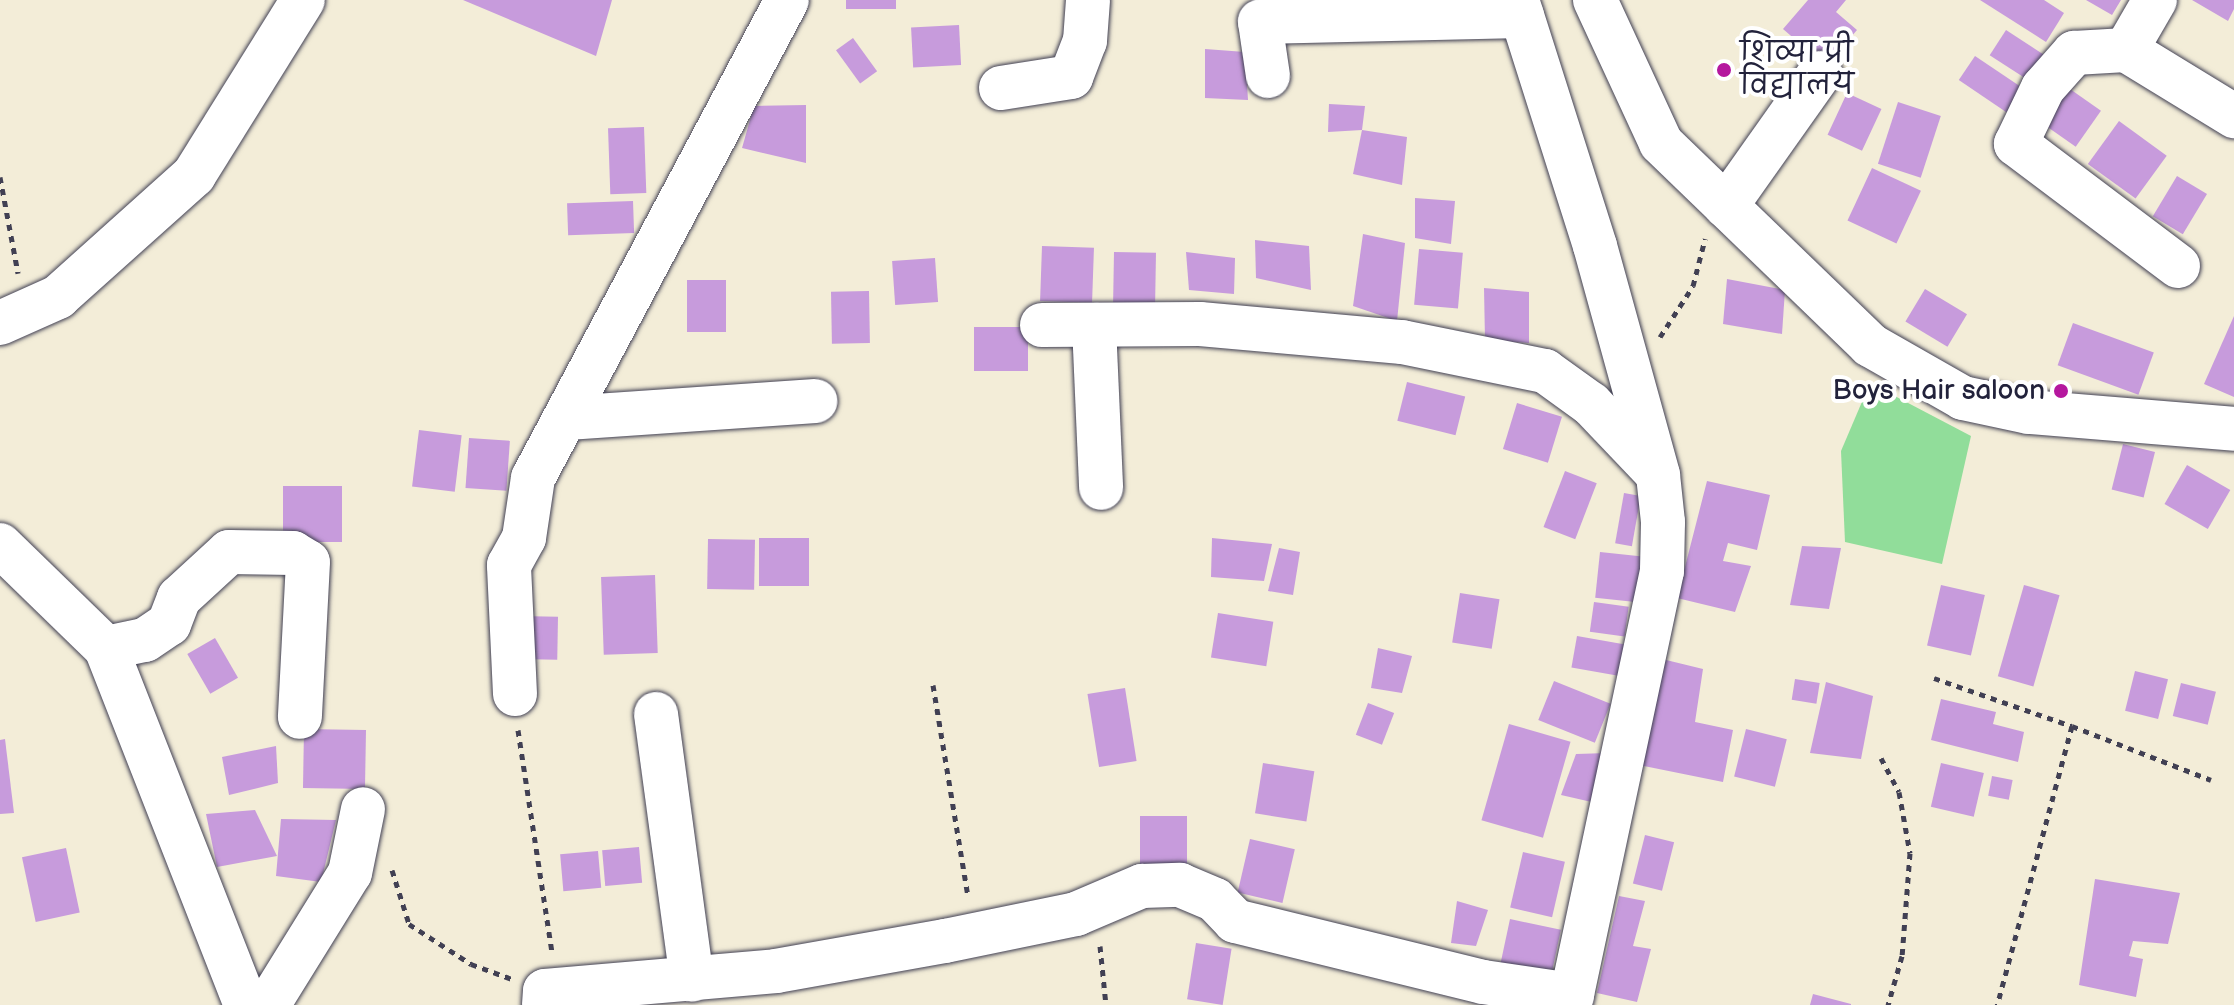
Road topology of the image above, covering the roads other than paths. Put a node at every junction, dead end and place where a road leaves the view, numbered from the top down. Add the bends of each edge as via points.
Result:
1 (303, 0) edge
2 (787, 0) edge
3 (1088, 0) edge
4 (1595, 0) edge
5 (2155, 0) edge
6 (1519, 8) edge
7 (2126, 50) junction
8 (1820, 73) dead end
9 (1268, 76) dead end
10 (1001, 88) dead end
11 (2234, 116) edge
12 (1726, 206) junction
13 (2178, 266) dead end
14 (11, 318) edge
15 (1042, 325) dead end
16 (1094, 325) junction
17 (815, 401) dead end
18 (567, 418) junction
19 (2234, 429) edge
20 (1658, 475) junction
21 (1101, 488) dead end
22 (0, 545) edge
23 (106, 648) junction
24 (515, 694) road end
25 (656, 714) dead end
26 (300, 717) dead end
27 (363, 809) dead end
28 (692, 980) junction
29 (544, 998) edge
30 (1571, 1000) edge
31 (246, 1005) edge
32 (268, 1005) edge

1 - 14 street via 194,175 58,297
2 - 18 street
3 - 10 street via 1085,41 1071,77
4 - 12 street via 1661,143
5 - 7 street
6 - 9 street via 1260,22
6 - 20 street
7 - 11 street
7 - 13 street via 2074,53 2043,88 2016,144
8 - 12 street
12 - 19 street via 1870,345 1963,398 2029,412
15 - 16 street
16 - 20 street via 1200,324 1402,342 1545,371 1591,404
16 - 21 street
17 - 18 street
18 - 24 street via 533,478 524,538 509,565
20 - 30 street via 1662,571
22 - 23 street
23 - 26 street via 145,640 169,624 179,598 229,552 293,553 308,562
23 - 31 street
25 - 28 street
27 - 32 street via 350,873
28 - 29 street
28 - 30 street via 972,933 1095,907 1142,886 1180,885 1215,900 1235,921

